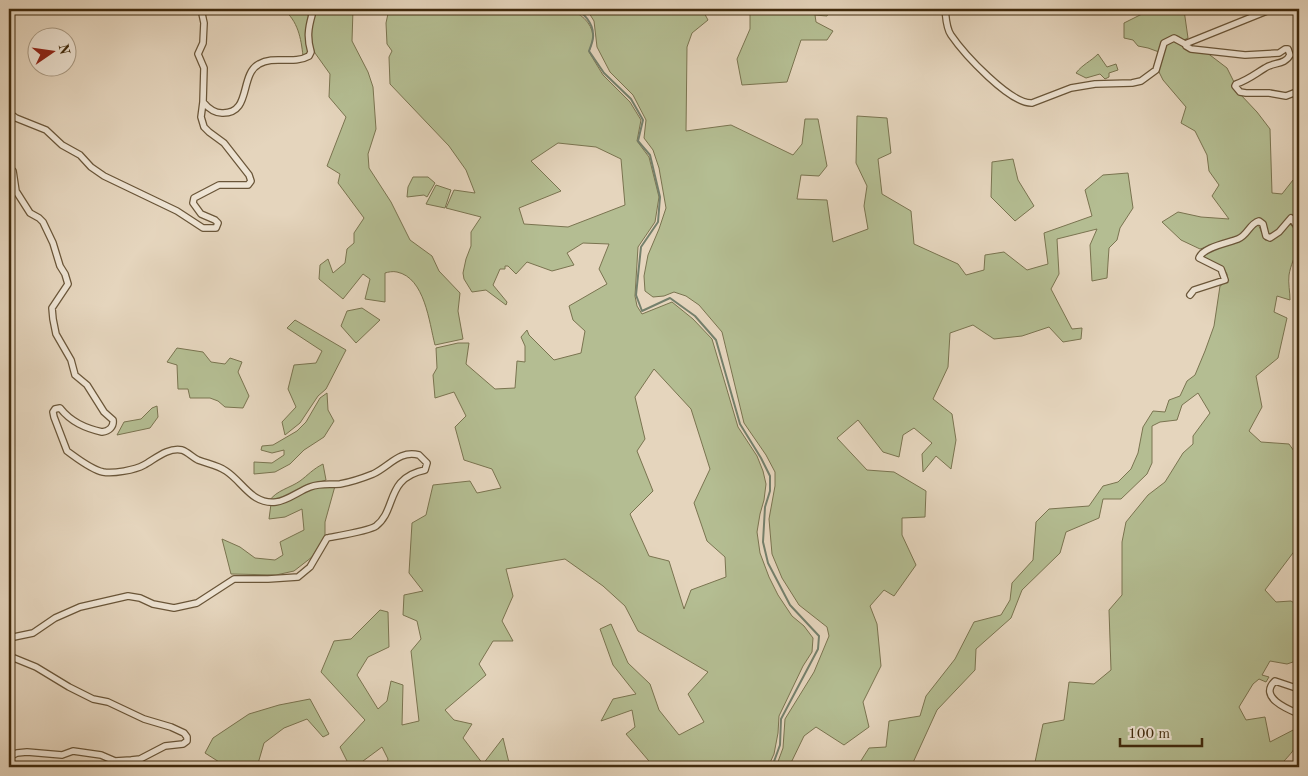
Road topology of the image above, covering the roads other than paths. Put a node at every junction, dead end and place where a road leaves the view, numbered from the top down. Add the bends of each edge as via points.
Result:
1 (201, 9) edge
2 (308, 9) edge
3 (945, 9) edge
4 (1286, 9) edge
5 (1185, 44) junction
6 (1299, 91) edge
7 (203, 102) junction
8 (9, 113) edge
9 (9, 167) edge
10 (1299, 229) edge
11 (1190, 296) dead end
12 (9, 638) edge
13 (9, 656) edge
14 (1299, 690) edge
15 (1299, 714) edge
16 (9, 757) edge
17 (1299, 763) edge
18 (1299, 767) edge

1 - 7 street via 203,43 198,54 205,74
2 - 7 street via 312,15 308,26 311,52 308,56 258,64 239,107 233,112 218,113
3 - 5 street via 951,34 987,75 1026,104 1070,88 1141,81 1156,70 1164,43 1174,38
4 - 5 street via 1267,11
5 - 6 street via 1192,49 1245,55 1279,53 1288,49 1290,55 1286,61 1264,68 1235,86 1246,93 1286,96
7 - 8 street via 201,123 224,143 251,178 248,185 219,185 194,198 193,203 201,214 218,223 216,228 209,229 104,176 46,130
9 - 12 street via 20,197 30,213 43,222 68,281 52,308 59,340 75,375 95,395 114,424 102,432 70,419 60,408 55,409 54,417 67,451 100,471 110,472 141,466 171,451 184,451 227,471 256,498 268,502 285,500 316,485 340,484 370,475 382,470 399,455 420,455 427,462 425,470 411,474 399,484 376,526 327,538 310,567 298,577 234,579 197,603 174,608 128,596 80,607 33,632
10 - 11 street via 1291,218 1270,238 1262,224 1254,222 1240,238 1200,253 1201,260 1221,269 1225,280 1194,290
13 - 16 street via 36,667 93,699 171,727 187,737 183,744 165,746 140,759 115,761 101,755 73,751 62,755 16,753
14 - 15 street via 1275,681 1270,687 1272,699
17 - 18 street

